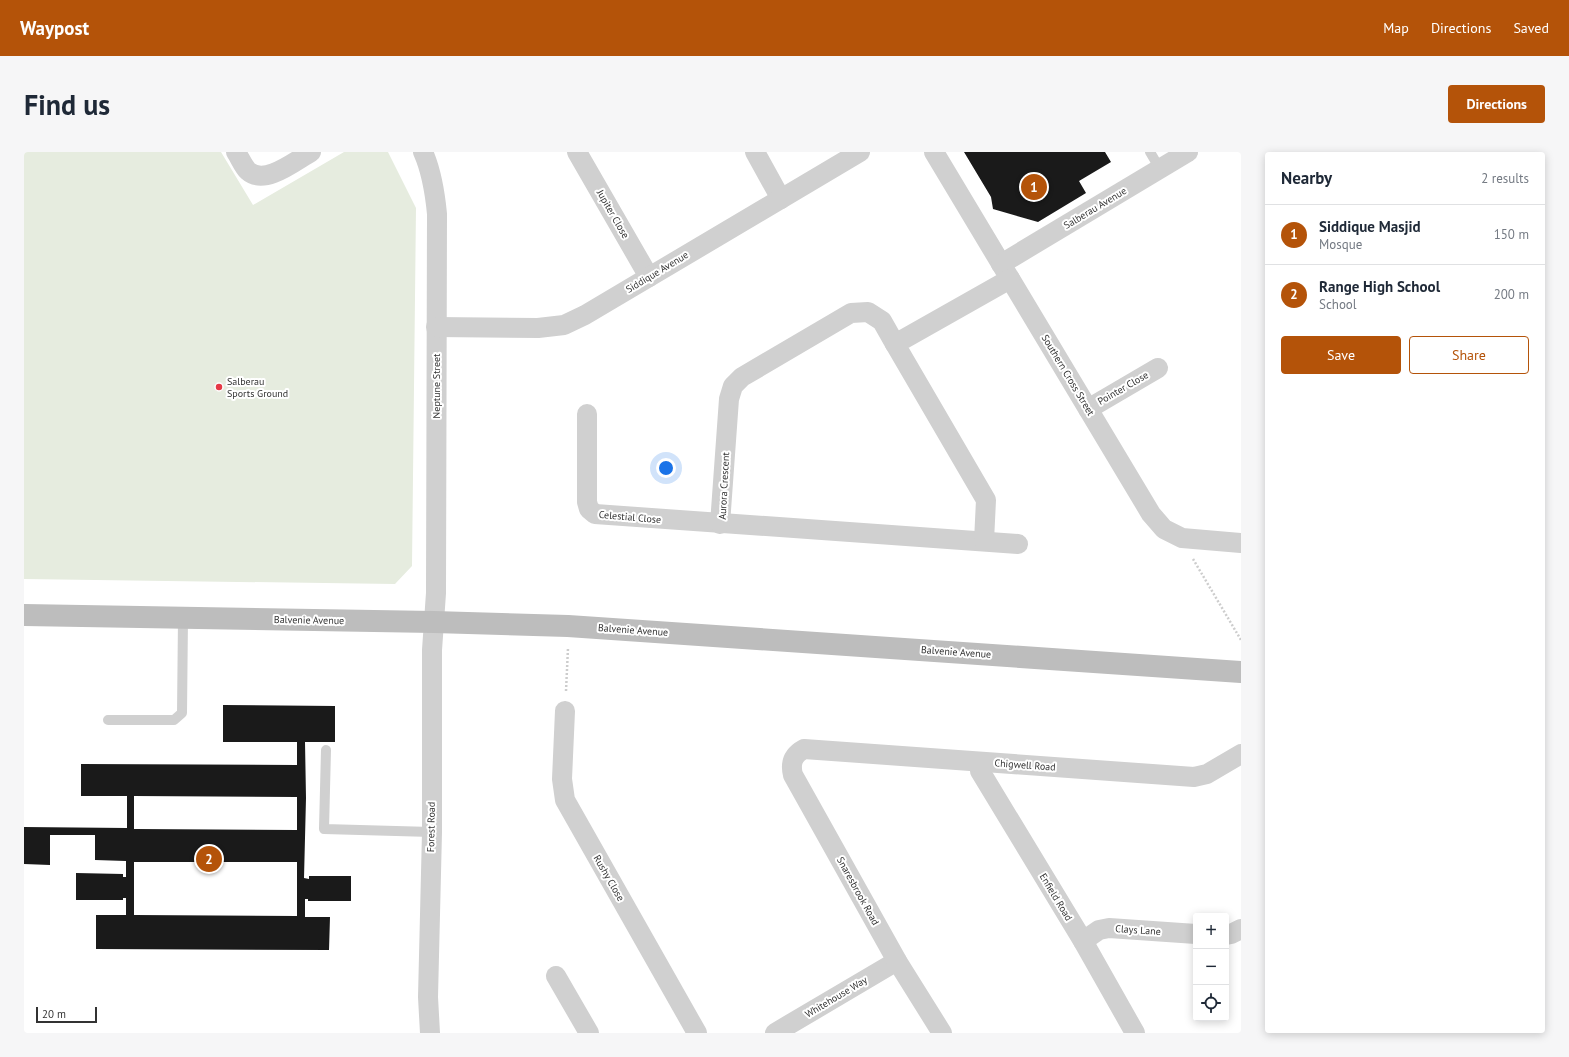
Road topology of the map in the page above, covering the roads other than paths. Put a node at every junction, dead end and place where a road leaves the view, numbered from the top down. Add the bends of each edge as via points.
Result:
1 (236, 152) edge
2 (311, 152) edge
3 (423, 152) edge
4 (577, 152) edge
5 (755, 152) edge
6 (860, 152) edge
7 (934, 152) edge
8 (1150, 152) edge
9 (1188, 152) edge
10 (1160, 169) junction
11 (781, 199) junction
12 (1006, 272) junction
13 (649, 277) junction
14 (436, 327) junction
15 (895, 344) junction
16 (1158, 368) dead end
17 (1088, 409) junction
18 (587, 414) dead end
19 (720, 524) junction
20 (984, 541) junction
21 (1241, 542) edge
22 (1018, 544) dead end
23 (24, 616) edge
24 (183, 618) junction
25 (434, 622) junction
26 (1241, 672) edge
27 (565, 711) road end
28 (108, 720) dead end
29 (804, 749) joint
30 (326, 750) dead end
31 (1241, 754) edge
32 (981, 762) junction
33 (432, 832) junction
34 (1241, 929) edge
35 (1193, 934) edge
36 (1229, 934) edge
37 (1082, 941) junction
38 (897, 961) junction
39 (556, 976) dead end
40 (430, 1033) edge
41 (589, 1033) edge
42 (697, 1033) edge
43 (775, 1033) edge
44 (942, 1033) edge
45 (1135, 1033) edge

1 - 2 street via 247,170 262,176 273,174
3 - 14 street, Neptune Street via 436,199
4 - 13 street, Jupiter Close
5 - 11 street
6 - 11 street, Siddique Avenue
7 - 12 street, Southern Cross Street
8 - 10 lane
9 - 10 street, Salberau Avenue
10 - 12 street, Salberau Avenue
11 - 13 street, Siddique Avenue
12 - 15 street
12 - 17 street, Southern Cross Street
13 - 14 street, Siddique Avenue via 564,325 538,328
14 - 25 street, Neptune Street
15 - 19 street, Aurora Crescent via 882,321 868,312 851,313 742,377 733,386 729,399
15 - 20 street, Aurora Crescent via 986,500
16 - 17 street, Pointer Close
17 - 21 street, Southern Cross Street via 1151,514 1164,529 1182,538
18 - 19 street, Celestial Close via 587,502 589,509 595,514
19 - 20 street, Aurora Crescent
20 - 22 street, Aurora Crescent
23 - 24 street, Balvenie Avenue
24 - 25 street, Balvenie Avenue
24 - 28 lane via 182,713 174,720
25 - 26 street, Balvenie Avenue via 568,626
25 - 33 street, Forest Road
27 - 42 street, Rushy Close via 562,779 565,800
29 - 32 street, Chigwell Road
29 - 38 street, Snaresbrook Road via 794,758 791,766 793,774
30 - 33 lane via 324,829
31 - 32 street, Chigwell Road via 1207,774 1194,777
32 - 37 street, Enfield Road via 980,771
33 - 40 street, Forest Road via 428,997
34 - 36 street
35 - 37 street, Clays Lane via 1109,928 1099,930
37 - 45 street, Enfield Road
38 - 43 street, Whitehouse Way
38 - 44 street, Snaresbrook Road
39 - 41 street

